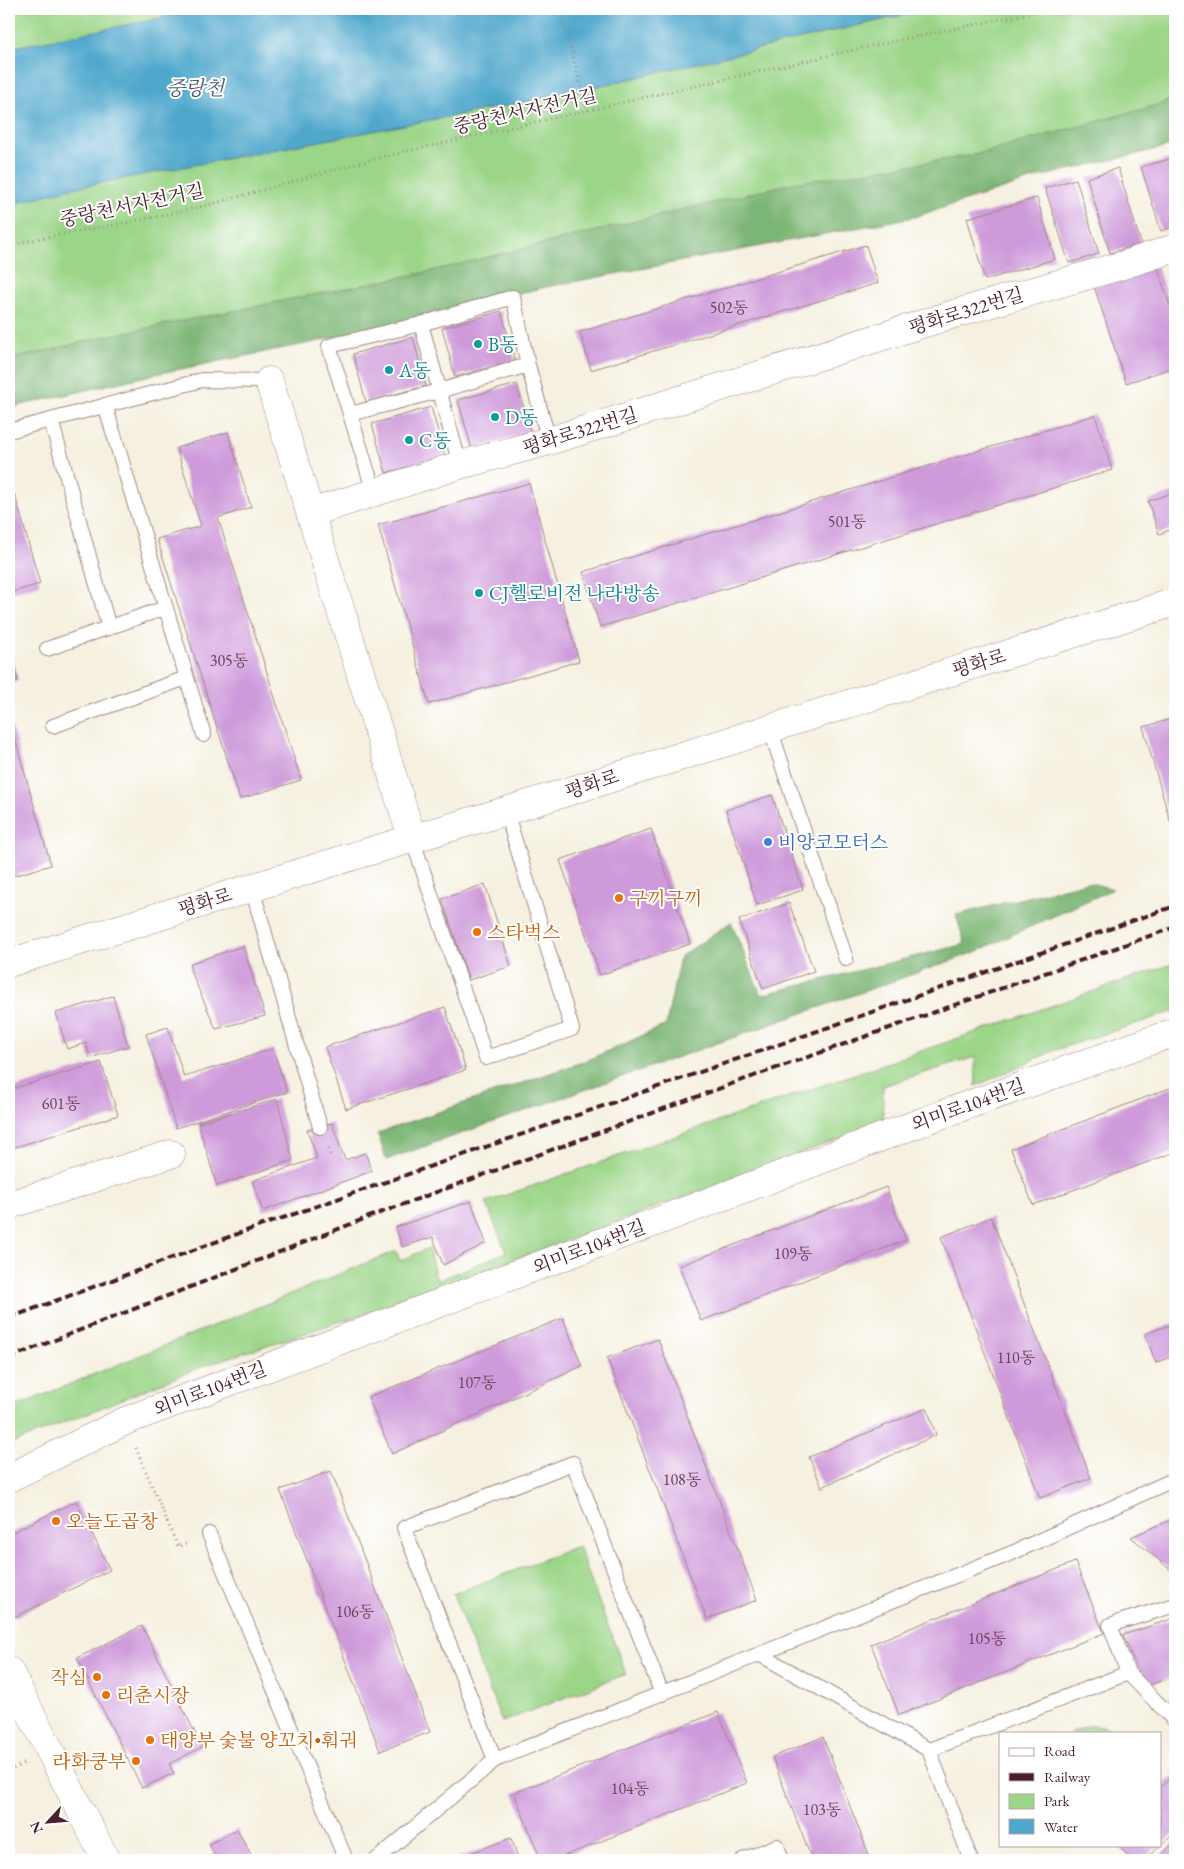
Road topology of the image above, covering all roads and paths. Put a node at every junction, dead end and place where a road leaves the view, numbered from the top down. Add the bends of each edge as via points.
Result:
1 (560, 9) edge
2 (1049, 9) edge
3 (588, 110) junction
4 (9, 245) edge
5 (1175, 248) edge
6 (421, 324) junction
7 (528, 365) junction
8 (269, 381) joint
9 (439, 391) junction
10 (105, 405) junction
11 (350, 414) junction
12 (51, 420) junction
13 (9, 431) edge
14 (550, 441) junction
15 (460, 465) junction
16 (374, 492) junction
17 (310, 513) junction
18 (1175, 602) edge
19 (165, 608) junction
20 (109, 628) junction
21 (47, 648) dead end
22 (186, 678) junction
23 (52, 726) dead end
24 (770, 728) junction
25 (204, 734) dead end
26 (506, 811) junction
27 (412, 838) junction
28 (252, 888) junction
29 (846, 959) dead end
30 (9, 963) edge
31 (1175, 1032) edge
32 (320, 1127) dead end
33 (171, 1154) dead end
34 (9, 1205) edge
35 (125, 1421) junction
36 (9, 1478) edge
37 (1175, 1479) edge
38 (209, 1534) joint
39 (1175, 1605) edge
40 (760, 1655) junction
41 (9, 1671) edge
42 (1128, 1673) junction
43 (662, 1694) junction
44 (1175, 1721) edge
45 (929, 1750) junction
46 (496, 1760) junction
47 (26, 1761) dead end
48 (9, 1771) edge
49 (106, 1860) edge
50 (346, 1860) edge
51 (376, 1860) edge
52 (743, 1860) edge
53 (782, 1860) edge
54 (971, 1860) edge

1 - 3 path
2 - 3 path, 중랑천서자전거길
3 - 4 path, 중랑천서자전거길 via 382,157 175,213
5 - 14 street, 평화로322번길
6 - 7 lane via 513,297
6 - 9 lane
6 - 11 lane via 329,346
7 - 9 lane
7 - 14 lane
8 - 10 lane via 202,380
8 - 17 street
9 - 11 lane
9 - 15 lane
10 - 12 lane
10 - 19 lane
11 - 16 lane
12 - 13 lane
12 - 20 lane
14 - 15 street, 평화로322번길
15 - 16 street, 평화로322번길
16 - 17 street, 평화로322번길
17 - 27 street
18 - 24 street, 평화로
19 - 20 lane
19 - 22 lane
20 - 21 lane
22 - 23 lane
22 - 25 lane
24 - 26 street, 평화로
24 - 29 lane
26 - 27 street, 평화로
26 - 27 lane via 572,1030 486,1058
27 - 28 street, 평화로
28 - 30 street, 평화로
28 - 32 lane
31 - 35 street, 외미로104번길 via 951,1110
33 - 34 street
35 - 36 street, 외미로104번길
35 - 38 path via 178,1547
37 - 40 lane via 1012,1553
38 - 50 lane
39 - 42 lane via 1110,1625
40 - 43 lane
40 - 45 lane
41 - 49 street
42 - 44 lane
42 - 45 lane
43 - 46 lane
43 - 46 lane via 573,1463 404,1528
45 - 54 lane
46 - 51 lane
47 - 48 path
52 - 53 lane via 777,1846

